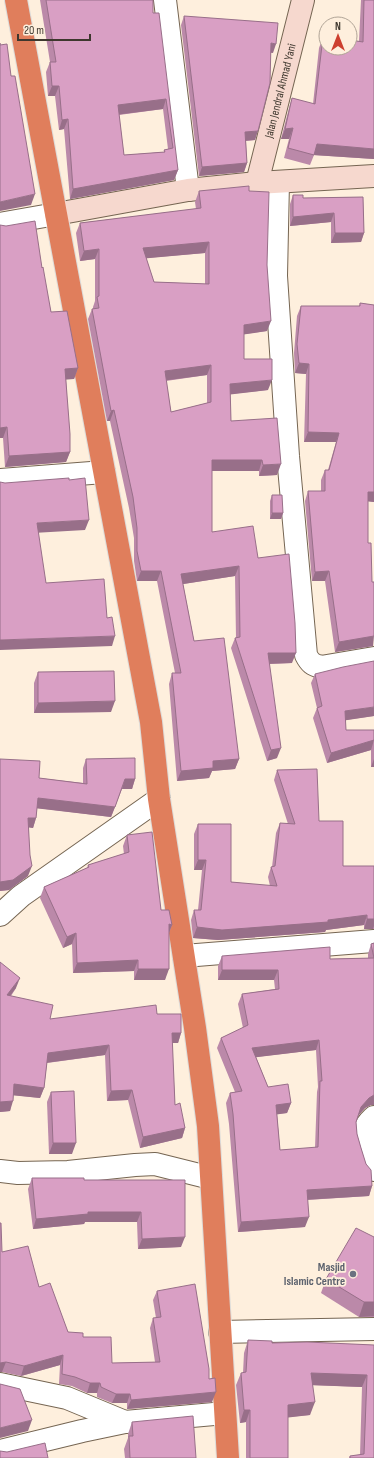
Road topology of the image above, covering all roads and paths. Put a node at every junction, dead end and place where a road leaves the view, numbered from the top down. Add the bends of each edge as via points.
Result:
1 (16, 0) edge
2 (165, 0) edge
3 (304, 0) edge
4 (374, 176) edge
5 (267, 182) junction
6 (188, 190) junction
7 (56, 214) junction
8 (0, 224) edge
9 (104, 472) junction
10 (0, 480) edge
11 (374, 658) edge
12 (159, 799) junction
13 (0, 915) edge
14 (374, 941) edge
15 (184, 956) junction
16 (374, 1117) edge
17 (374, 1170) edge
18 (0, 1171) edge
19 (211, 1178) junction
20 (374, 1329) edge
21 (220, 1332) junction
22 (0, 1384) edge
23 (225, 1413) junction
24 (125, 1422) junction
25 (0, 1451) edge
26 (228, 1458) edge

1 - 7 highway
2 - 6 street
3 - 5 street, Jalan Jendral Ahmad Yani
4 - 5 street
5 - 6 street
5 - 11 street via 306,655 314,666 321,667
6 - 7 street
7 - 8 street
7 - 9 highway
9 - 10 street
9 - 12 highway via 151,722
12 - 13 street via 21,896
12 - 15 highway
14 - 15 street
15 - 19 highway via 208,1126
16 - 17 street via 366,1126 365,1133
18 - 19 street via 68,1172 155,1164
19 - 21 highway
20 - 21 street
21 - 23 highway
22 - 24 street via 67,1398
23 - 24 street
23 - 26 highway
24 - 25 street

